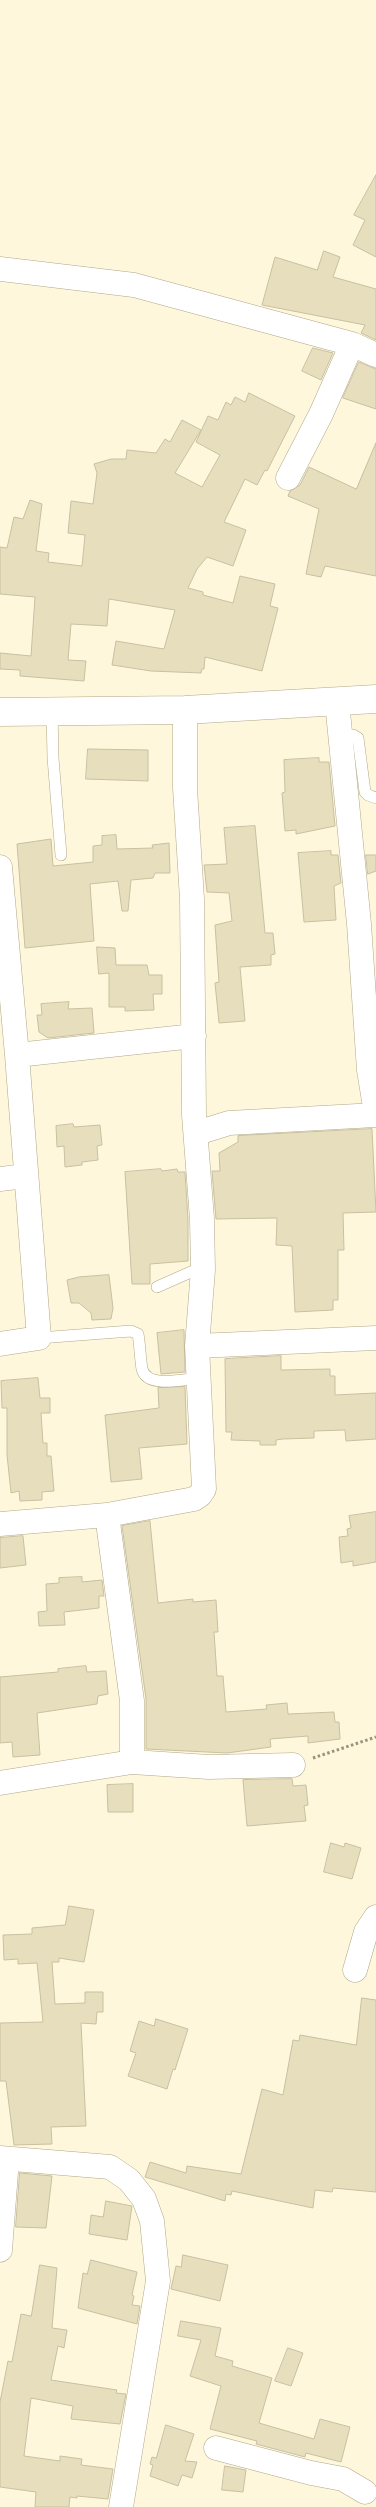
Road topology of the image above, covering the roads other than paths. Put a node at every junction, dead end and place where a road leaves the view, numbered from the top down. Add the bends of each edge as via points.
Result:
1 (0, 269) edge
2 (352, 344) junction
3 (376, 355) edge
4 (288, 478) dead end
5 (376, 699) edge
6 (337, 702) junction
7 (52, 710) junction
8 (185, 710) junction
9 (0, 712) edge
10 (342, 735) junction
11 (376, 798) edge
12 (61, 855) dead end
13 (0, 867) edge
14 (5, 988) edge
15 (194, 1036) junction
16 (17, 1055) junction
17 (376, 1114) edge
18 (197, 1133) junction
19 (25, 1176) junction
20 (0, 1179) edge
21 (203, 1270) junction
22 (157, 1287) dead end
23 (39, 1338) junction
24 (376, 1338) edge
25 (0, 1344) edge
26 (197, 1346) junction
27 (199, 1378) junction
28 (107, 1515) junction
29 (0, 1524) edge
30 (132, 1762) junction
31 (293, 1765) road end
32 (0, 1784) edge
33 (376, 1917) edge
34 (355, 1970) dead end
35 (4, 2158) edge
36 (0, 2250) edge
37 (216, 2448) dead end
38 (363, 2494) edge
39 (121, 2507) edge

1 - 2 street via 134,285
2 - 3 street
2 - 4 street
5 - 6 main road
6 - 8 main road
6 - 10 street
7 - 8 main road
7 - 9 main road
7 - 12 lane
8 - 15 street
10 - 11 lane via 358,738 365,792
10 - 17 street via 369,1070
13 - 14 street
14 - 16 street
15 - 16 street
15 - 18 street
16 - 19 street
17 - 18 street via 229,1123
18 - 21 street
19 - 20 street
19 - 23 street
21 - 22 lane via 192,1271
21 - 26 street
23 - 25 street
23 - 27 lane via 131,1331 138,1334 142,1371 150,1379
24 - 26 street
26 - 27 street
27 - 28 street via 204,1489 200,1495 194,1499
28 - 29 street
28 - 30 street via 132,1701
30 - 31 street via 209,1767
30 - 32 street
33 - 34 street via 366,1932
35 - 36 street
35 - 39 street via 110,2167 130,2180 144,2199 152,2221 158,2281
37 - 38 street via 343,2479

